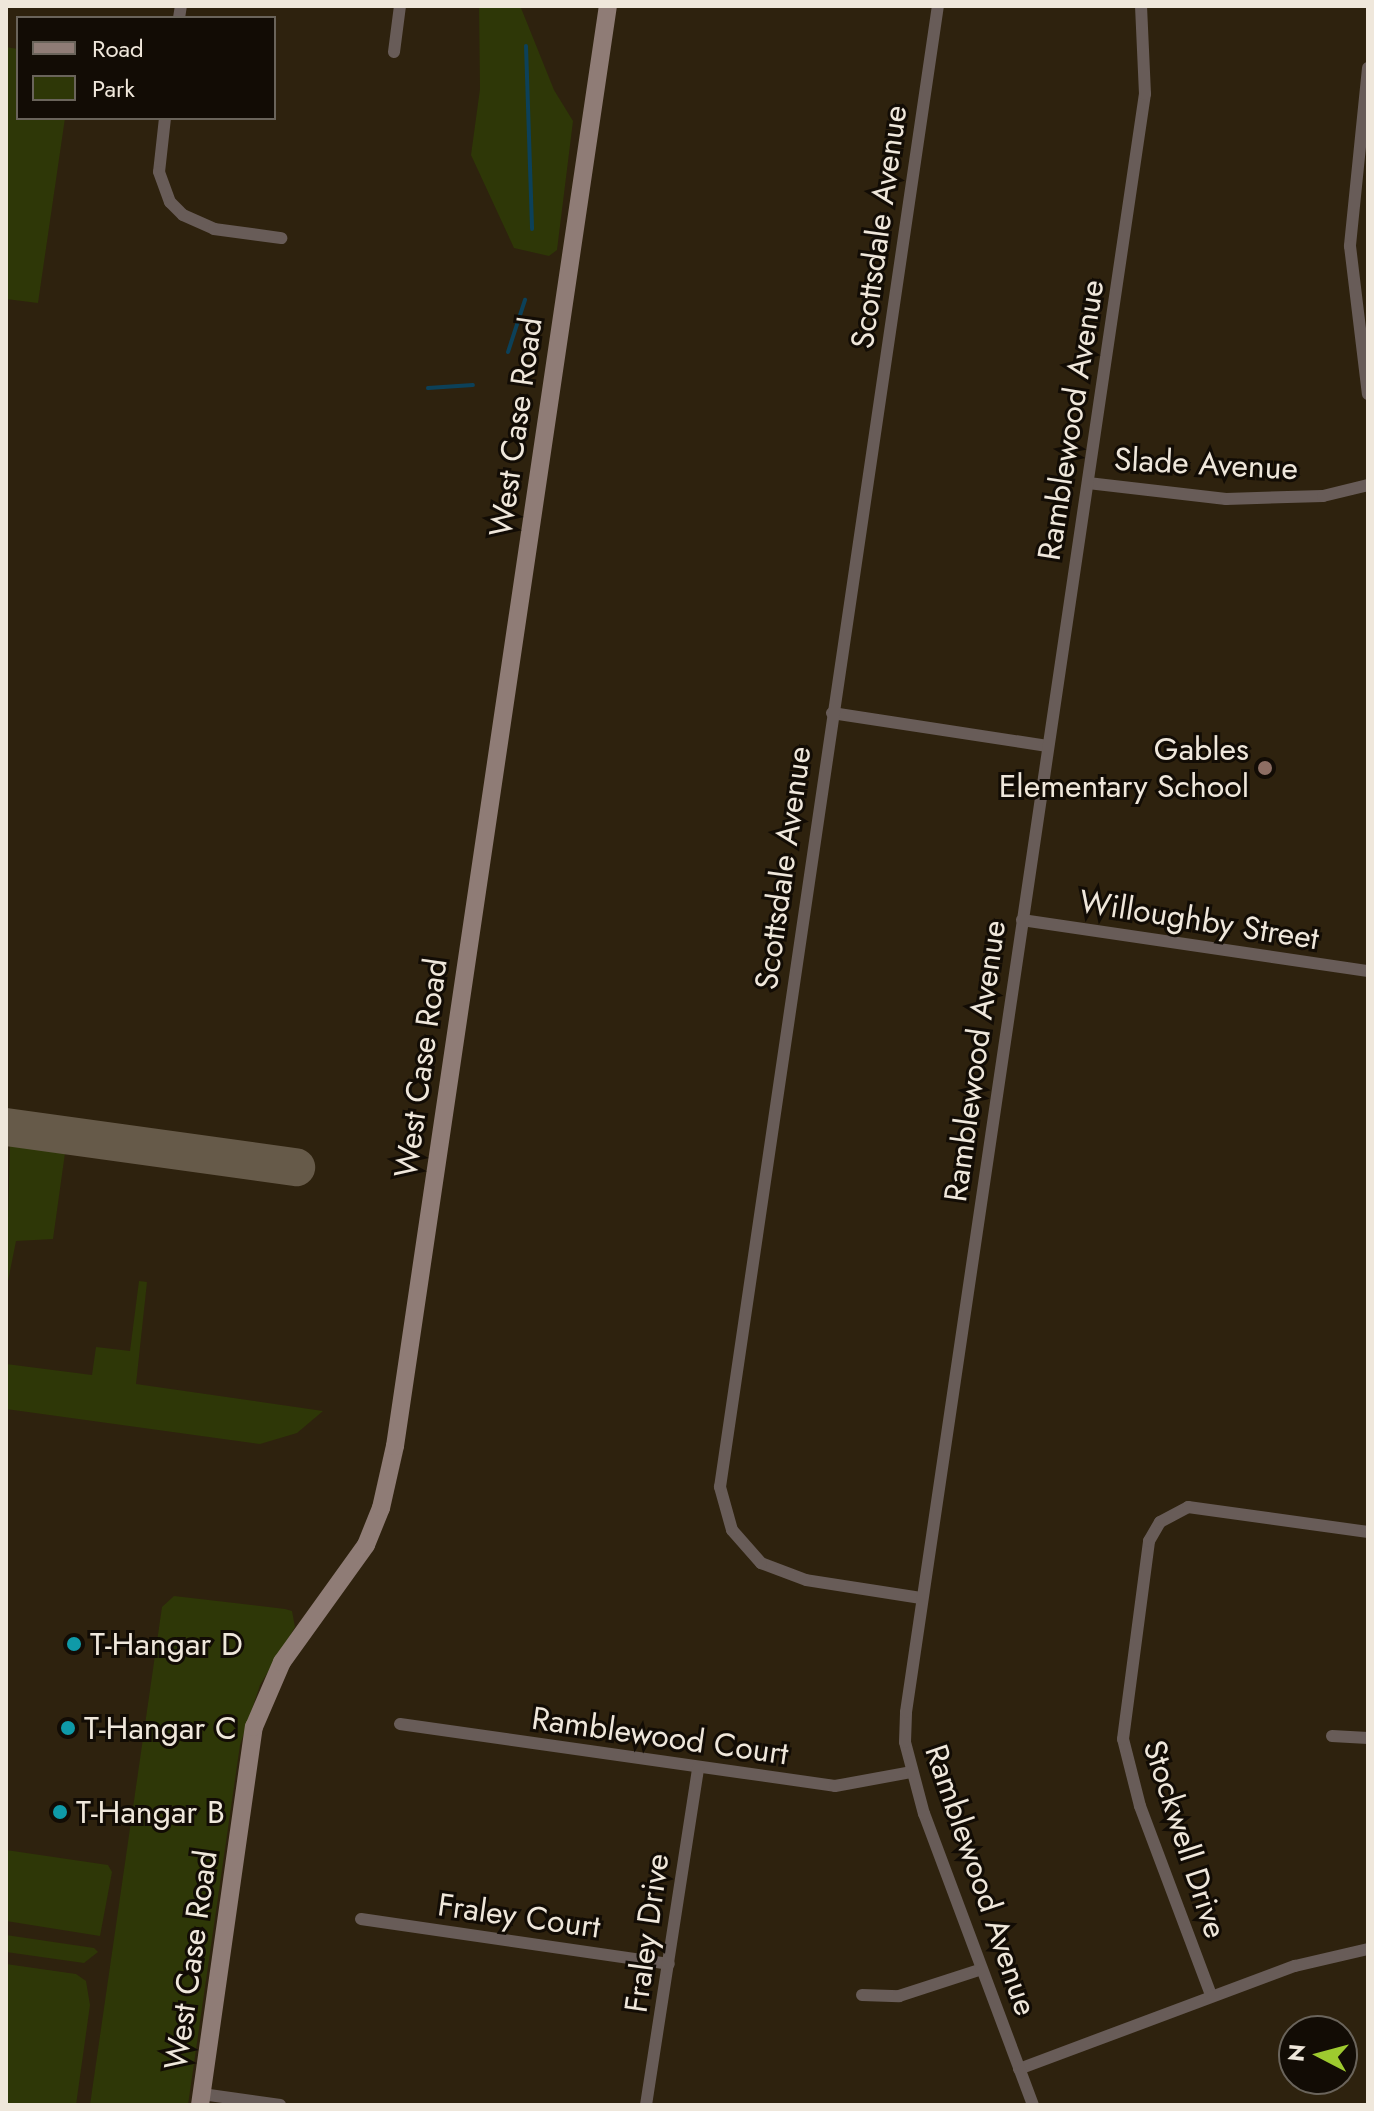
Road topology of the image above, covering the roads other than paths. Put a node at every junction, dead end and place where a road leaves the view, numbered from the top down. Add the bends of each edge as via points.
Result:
1 (400, 6) edge
2 (608, 6) edge
3 (938, 6) edge
4 (1141, 6) edge
5 (394, 52) dead end
6 (1368, 68) edge
7 (165, 120) edge
8 (1362, 164) edge
9 (281, 238) dead end
10 (1368, 394) edge
11 (1088, 483) junction
12 (1368, 485) edge
13 (832, 713) junction
14 (1047, 746) junction
15 (1022, 920) junction
16 (1368, 971) edge
17 (1368, 1532) edge
18 (921, 1598) junction
19 (400, 1724) dead end
20 (1332, 1736) dead end
21 (1368, 1738) edge
22 (698, 1768) junction
23 (911, 1772) junction
24 (361, 1919) dead end
25 (1368, 1949) edge
26 (669, 1964) junction
27 (982, 1969) junction
28 (862, 1995) dead end
29 (1211, 1995) junction
30 (1019, 2069) junction
31 (201, 2099) edge
32 (280, 2105) edge
33 (646, 2105) edge
34 (1033, 2105) edge

1 - 5 street
2 - 31 main road, West Case Road via 395,1446 366,1545 282,1662 254,1727
3 - 13 street, Scottsdale Avenue
4 - 11 street, Ramblewood Avenue via 1145,94
6 - 8 street
7 - 9 street via 159,172 170,202 183,215 214,229
8 - 10 street via 1351,281
11 - 12 street, Slade Avenue via 1226,499 1323,496
11 - 14 street, Ramblewood Avenue
13 - 14 street
13 - 18 street, Scottsdale Avenue via 720,1487 732,1530 761,1563 806,1580
14 - 15 street, Ramblewood Avenue
15 - 16 street, Willoughby Street
15 - 18 street, Ramblewood Avenue
17 - 29 street, Stockwell Drive via 1188,1507 1170,1514 1146,1551 1123,1739 1140,1806
18 - 23 street, Ramblewood Avenue via 906,1712
19 - 22 street, Ramblewood Court
20 - 21 street
22 - 23 street, Ramblewood Court via 835,1786
22 - 26 street, Fraley Drive
23 - 27 street, Ramblewood Avenue
24 - 26 street, Fraley Court
25 - 29 street via 1295,1966
26 - 33 street, Fraley Drive
27 - 28 street via 899,1996
27 - 30 street, Ramblewood Avenue
29 - 30 street
30 - 34 street, Ramblewood Avenue
31 - 32 street

